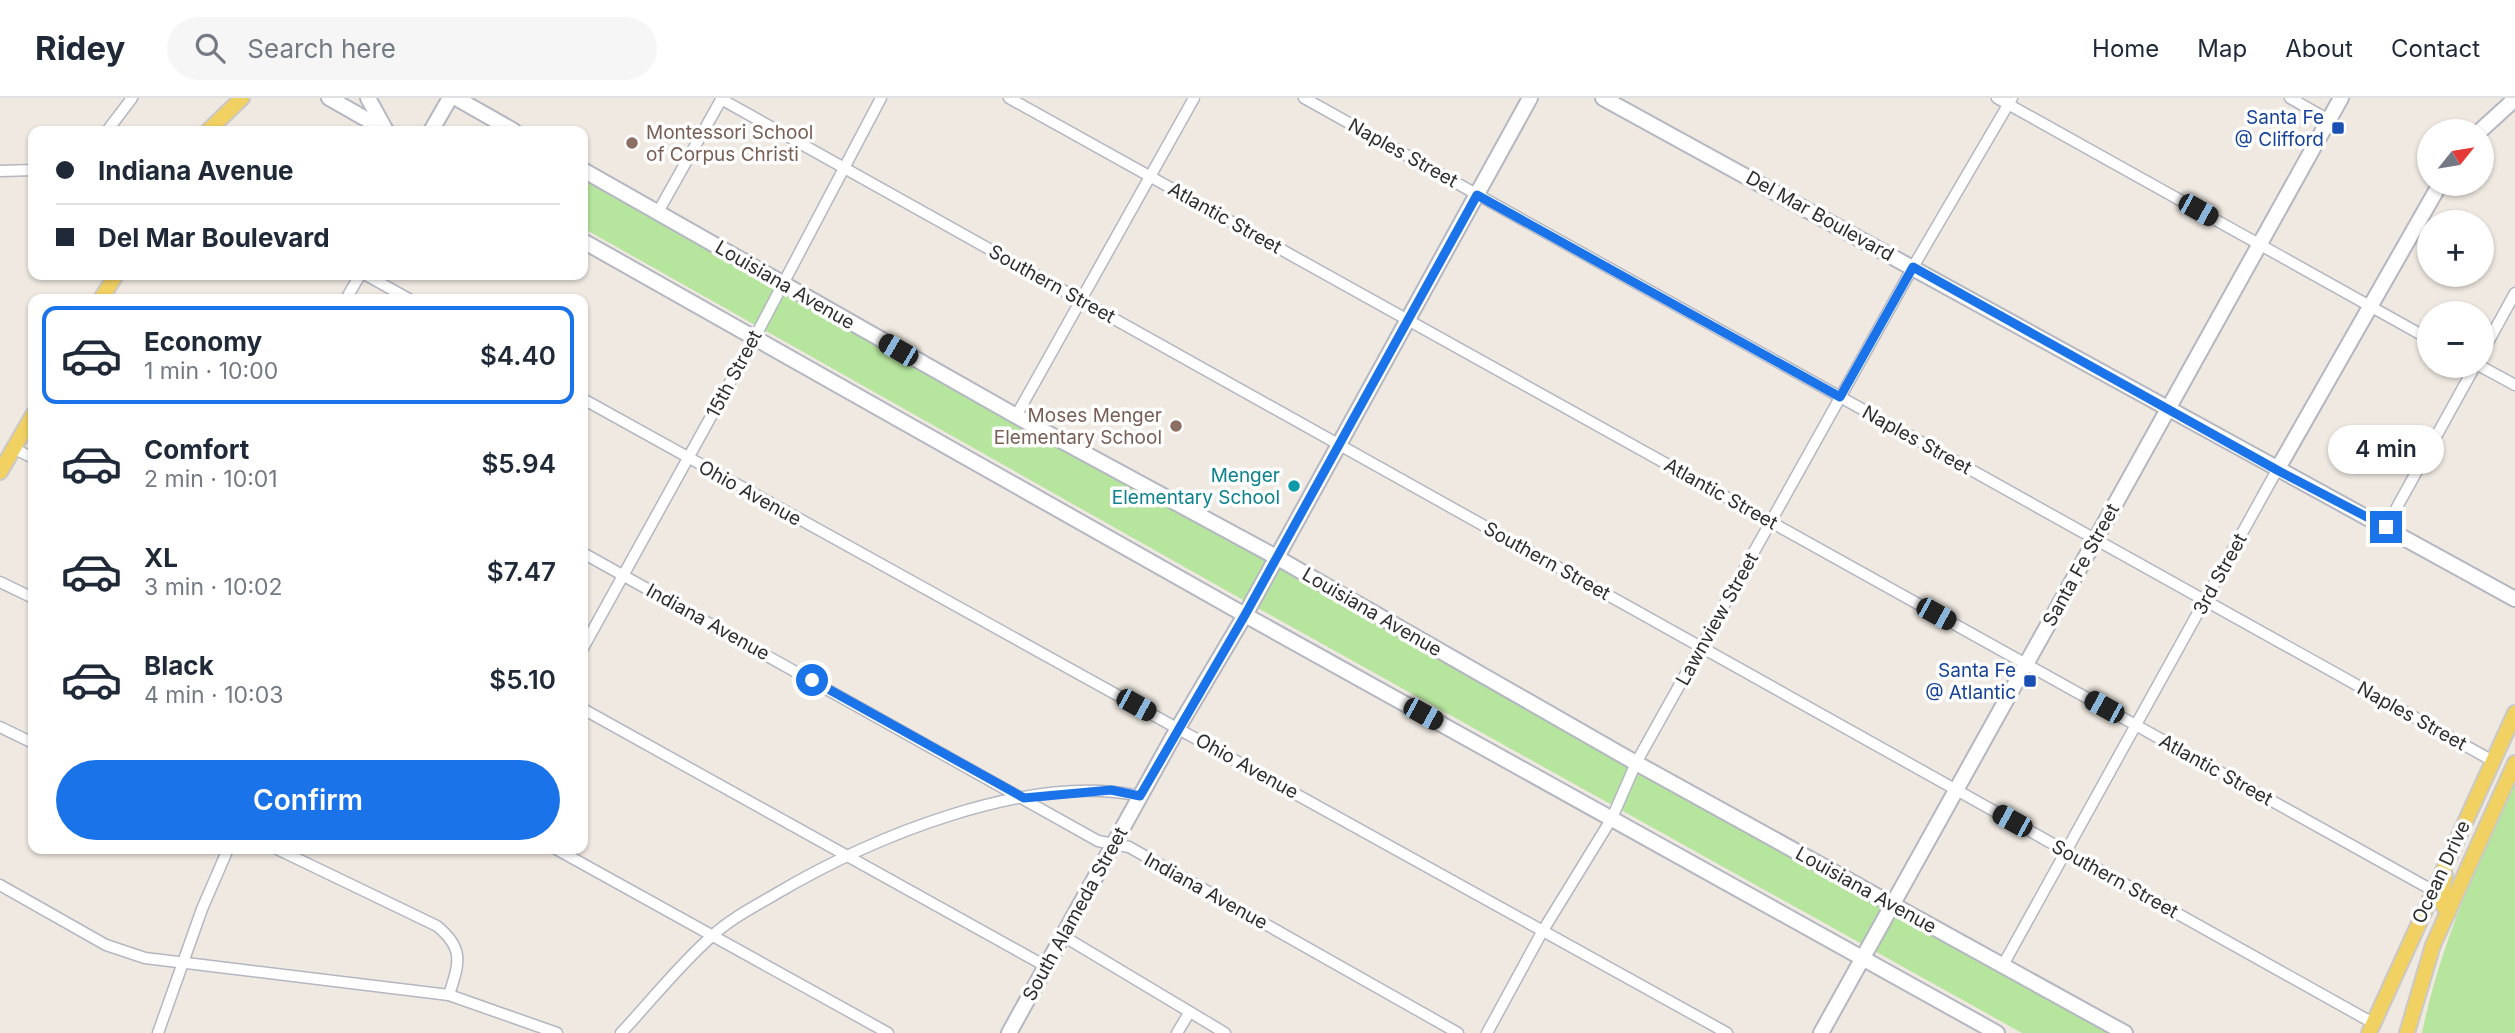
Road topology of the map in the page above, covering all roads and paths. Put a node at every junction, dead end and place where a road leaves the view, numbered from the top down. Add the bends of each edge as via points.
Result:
1 (132, 98) edge
2 (242, 98) edge
3 (329, 98) edge
4 (368, 98) edge
5 (450, 98) edge
6 (456, 98) edge
7 (721, 98) edge
8 (881, 98) edge
9 (1009, 98) edge
10 (1194, 98) edge
11 (1304, 98) edge
12 (1530, 98) edge
13 (1602, 98) edge
14 (1997, 98) edge
15 (2290, 98) edge
16 (2342, 98) edge
17 (2515, 99) edge
18 (2010, 101) edge
19 (2493, 119) edge
20 (2329, 120) junction
21 (111, 126) edge
22 (213, 126) edge
23 (378, 126) edge
24 (384, 126) edge
25 (434, 126) edge
26 (505, 126) edge
27 (843, 167) junction
28 (28, 170) edge
29 (0, 171) edge
30 (588, 173) edge
31 (1149, 176) junction
32 (1477, 195) junction
33 (2433, 196) edge
34 (657, 212) junction
35 (588, 244) edge
36 (2260, 245) junction
37 (1913, 267) junction
38 (375, 280) edge
39 (781, 284) junction
40 (2515, 293) edge
41 (400, 294) edge
42 (1081, 300) junction
43 (2370, 307) junction
44 (1407, 319) junction
45 (2417, 332) edge
46 (2494, 332) edge
47 (755, 337) junction
48 (2494, 374) edge
49 (2468, 378) edge
50 (2515, 385) edge
51 (1840, 397) junction
52 (588, 402) edge
53 (2168, 408) junction
54 (1016, 416) junction
55 (28, 421) edge
56 (1338, 443) junction
57 (7, 448) edge
58 (28, 456) edge
59 (688, 460) junction
60 (2277, 470) junction
61 (0, 472) edge
62 (1771, 522) junction
63 (2386, 527) junction
64 (2095, 540) junction
65 (588, 556) edge
66 (1276, 557) junction
67 (624, 576) junction
68 (0, 582) edge
69 (28, 596) edge
70 (2515, 599) edge
71 (2205, 601) junction
72 (1245, 615) junction
73 (588, 639) edge
74 (1702, 647) junction
75 (2025, 664) junction
76 (588, 712) edge
77 (2515, 713) edge
78 (2136, 725) junction
79 (0, 727) edge
80 (1178, 727) junction
81 (28, 741) edge
82 (2493, 761) junction
83 (1636, 763) junction
84 (2515, 763) edge
85 (1955, 789) junction
86 (1140, 796) junction
87 (1024, 798) junction
88 (1612, 818) junction
89 (1114, 844) junction
90 (2066, 851) junction
91 (2449, 853) junction
92 (226, 854) edge
93 (287, 854) edge
94 (565, 854) edge
95 (845, 855) junction
96 (0, 885) edge
97 (2432, 890) junction
98 (1890, 905) junction
99 (2448, 913) junction
100 (1542, 932) junction
101 (712, 936) junction
102 (1063, 936) junction
103 (1863, 957) junction
104 (181, 965) junction
105 (2003, 965) junction
106 (1047, 967) junction
107 (449, 995) junction
108 (1189, 1013) junction
109 (2371, 1028) edge
110 (158, 1033) edge
111 (557, 1033) edge
112 (621, 1033) edge
113 (888, 1033) edge
114 (1009, 1033) edge
115 (1177, 1033) edge
116 (1225, 1033) edge
117 (1458, 1033) edge
118 (1487, 1033) edge
119 (1727, 1033) edge
120 (1821, 1033) edge
121 (1997, 1033) edge
122 (2125, 1033) edge
123 (2407, 1033) edge

1 - 21 street
2 - 22 main road
3 - 23 main road
4 - 24 main road
5 - 25 main road
6 - 26 main road
7 - 27 street, Southern Street
7 - 34 street
8 - 27 street, 15th Street
9 - 31 street, Atlantic Street
10 - 31 street
11 - 32 street, Naples Street
12 - 32 main road, South Alameda Street
13 - 37 main road, Del Mar Boulevard
14 - 18 street
15 - 20 street
16 - 20 main road, Santa Fe Street
17 - 19 main road
18 - 36 street
18 - 37 street, Lawnview Street
20 - 36 main road, Santa Fe Street
27 - 39 street, 15th Street
27 - 42 street, Southern Street
28 - 29 street
30 - 34 main road, Louisiana Avenue
31 - 42 street
31 - 44 street, Atlantic Street
32 - 44 main road, South Alameda Street
32 - 51 street, Naples Street
33 - 43 main road, 3rd Street
34 - 39 main road, Louisiana Avenue
35 - 47 main road
36 - 43 street
36 - 53 main road, Santa Fe Street
37 - 51 street, Lawnview Street
37 - 53 main road, Del Mar Boulevard
38 - 41 street
39 - 47 street, 15th Street
39 - 54 main road, Louisiana Avenue
40 - 46 street
42 - 54 street
42 - 56 street, Southern Street
43 - 45 street
43 - 60 main road, 3rd Street
44 - 56 main road, South Alameda Street
44 - 62 street, Atlantic Street
47 - 59 street, 15th Street
47 - 72 main road
48 - 50 street
49 - 63 street
51 - 62 street, Lawnview Street
51 - 64 street, Naples Street
52 - 59 street, Ohio Avenue
53 - 60 main road, Del Mar Boulevard
53 - 64 main road, Santa Fe Street
54 - 66 main road, Louisiana Avenue
55 - 57 main road
56 - 66 main road, South Alameda Street
56 - 74 street, Southern Street
57 - 58 street
57 - 61 main road
59 - 67 street, 15th Street
59 - 80 street, Ohio Avenue
60 - 63 main road, Del Mar Boulevard
60 - 71 street, 3rd Street
62 - 74 street, Lawnview Street
62 - 75 street, Atlantic Street
63 - 70 main road, Del Mar Boulevard
64 - 71 street, Naples Street
64 - 75 main road, Santa Fe Street
65 - 67 street, Indiana Avenue
66 - 72 main road, South Alameda Street
66 - 83 main road, Louisiana Avenue
67 - 73 street, 15th Street
67 - 87 street, Indiana Avenue
68 - 69 street
71 - 78 street, 3rd Street
71 - 82 street, Naples Street
72 - 80 main road, South Alameda Street
72 - 88 main road
74 - 83 street, Lawnview Street
74 - 85 street, Southern Street
75 - 78 street, Atlantic Street
75 - 85 main road, Santa Fe Street
76 - 95 street
77 - 82 main road, Ocean Drive
78 - 90 street, 3rd Street
78 - 97 street, Atlantic Street
79 - 81 street
80 - 86 main road, South Alameda Street
80 - 100 street, Ohio Avenue
82 - 91 main road, Ocean Drive
83 - 88 street, Lawnview Street
83 - 98 main road, Louisiana Avenue
84 - 99 main road, Ocean Drive
85 - 90 street, Southern Street
85 - 98 main road, Santa Fe Street
86 - 87 street via 1111,790
86 - 89 main road, South Alameda Street
87 - 89 street, Indiana Avenue via 1098,841
87 - 95 street via 893,834
88 - 100 street, Lawnview Street
88 - 103 main road
89 - 102 main road, South Alameda Street
89 - 117 street, Indiana Avenue via 1129,847
90 - 105 street, 3rd Street
90 - 109 street, Southern Street
91 - 97 main road, Ocean Drive
91 - 99 main road via 2441,902
92 - 104 street
93 - 107 street via 437,926 453,939 457,970
94 - 101 street
95 - 101 street
95 - 106 street
96 - 104 street via 106,945
97 - 109 main road, Ocean Drive
98 - 103 main road, Santa Fe Street
98 - 105 main road, Louisiana Avenue
99 - 123 main road, Ocean Drive via 2433,945
100 - 118 street, Lawnview Street
100 - 119 street, Ohio Avenue
101 - 112 street
101 - 113 street
102 - 106 main road, South Alameda Street
102 - 108 street
103 - 120 main road, Santa Fe Street
103 - 121 main road
104 - 107 street
104 - 110 street
105 - 122 main road, Louisiana Avenue
106 - 114 main road, South Alameda Street
107 - 111 street
108 - 115 street
108 - 116 street

